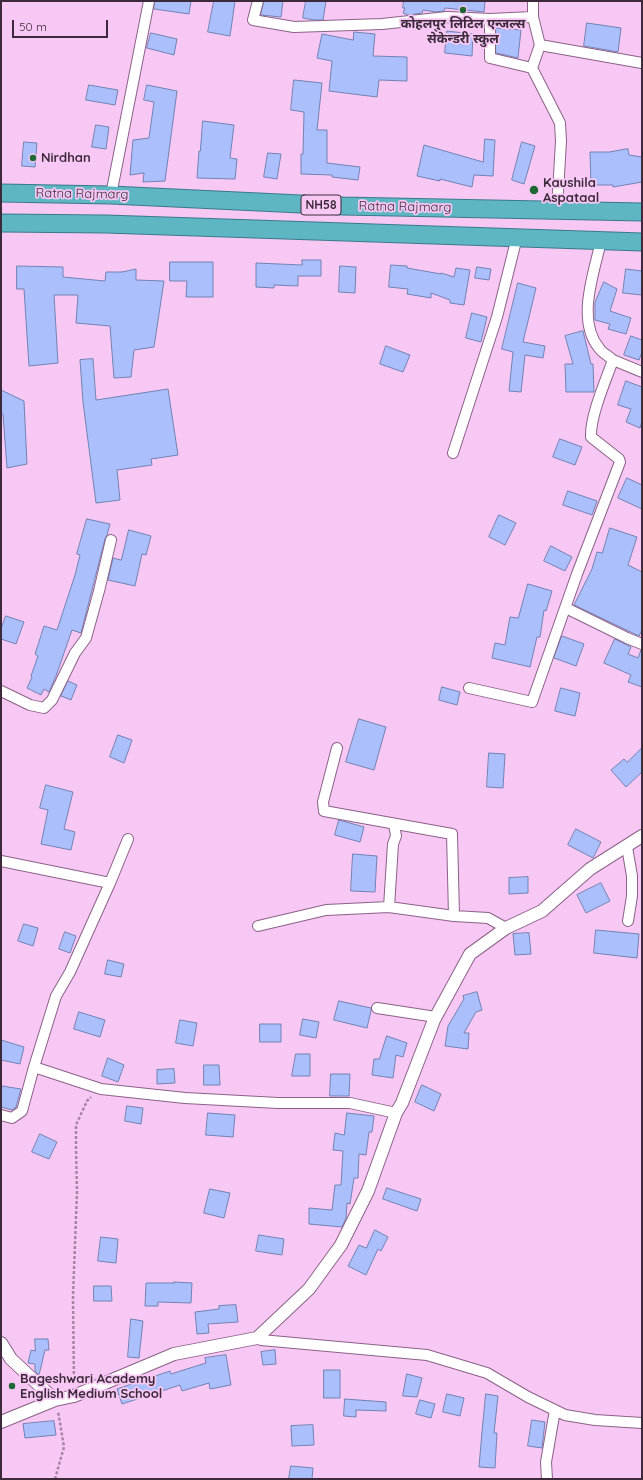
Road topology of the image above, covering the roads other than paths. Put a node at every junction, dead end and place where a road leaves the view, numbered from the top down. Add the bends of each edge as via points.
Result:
1 (149, 1) edge
2 (258, 1) edge
3 (533, 1) edge
4 (533, 17) junction
5 (490, 19) junction
6 (540, 44) junction
7 (642, 63) edge
8 (532, 68) junction
9 (1, 193) edge
10 (111, 195) junction
11 (557, 210) junction
12 (642, 212) edge
13 (1, 223) edge
14 (517, 237) junction
15 (601, 241) junction
16 (642, 242) edge
17 (613, 360) junction
18 (642, 372) edge
19 (453, 453) dead end
20 (111, 540) dead end
21 (566, 608) junction
22 (642, 644) edge
23 (469, 688) dead end
24 (1, 691) edge
25 (337, 748) dead end
26 (394, 824) junction
27 (642, 836) edge
28 (128, 839) dead end
29 (627, 847) junction
30 (1, 861) edge
31 (110, 883) junction
32 (389, 907) junction
33 (454, 916) junction
34 (628, 920) dead end
35 (258, 926) dead end
36 (506, 928) junction
37 (377, 1008) dead end
38 (436, 1018) junction
39 (34, 1067) junction
40 (396, 1113) junction
41 (1, 1115) edge
42 (257, 1338) junction
43 (1, 1343) edge
44 (55, 1400) junction
45 (555, 1410) junction
46 (1, 1422) edge
47 (642, 1423) edge
48 (546, 1479) edge

1 - 10 street
2 - 5 street via 253,20 294,27 382,24 447,17
3 - 4 street
4 - 5 street
4 - 6 street
5 - 8 street via 490,58
6 - 7 street
6 - 8 street
8 - 11 street via 560,123
9 - 10 highway, Ratna Rajmarg / NH58
10 - 11 highway, Ratna Rajmarg / NH58 via 343,206
11 - 12 highway, Ratna Rajmarg / NH58
13 - 14 highway, Ratna Rajmarg / NH58 via 113,224
14 - 15 highway, Ratna Rajmarg / NH58
14 - 19 street via 498,316
15 - 16 highway, Ratna Rajmarg / NH58
15 - 17 street via 587,306 587,321 599,349
17 - 18 street
17 - 21 street via 590,431 591,437 620,462
20 - 24 street via 86,638 75,653 52,700 44,708 30,705
21 - 22 street
21 - 23 street via 532,702
25 - 26 street via 323,802 324,811
26 - 32 street via 396,836 393,844
26 - 33 street via 452,834
27 - 29 street
28 - 31 street
29 - 34 street via 632,876
29 - 36 street via 590,869 542,911
30 - 31 street
31 - 39 street via 70,972 56,996
32 - 33 street
32 - 35 street via 326,910
33 - 36 street via 488,918
36 - 38 street via 470,954
37 - 38 street
38 - 40 street
39 - 40 street via 101,1089 185,1098 278,1103 350,1103
39 - 41 street via 22,1111 12,1118
40 - 42 street via 368,1191 341,1245 309,1289
42 - 44 street via 174,1354 74,1396
42 - 45 street via 427,1355 488,1372 528,1397
43 - 44 street via 11,1359
44 - 46 street
45 - 47 street via 565,1415 595,1420
45 - 48 street via 546,1462

